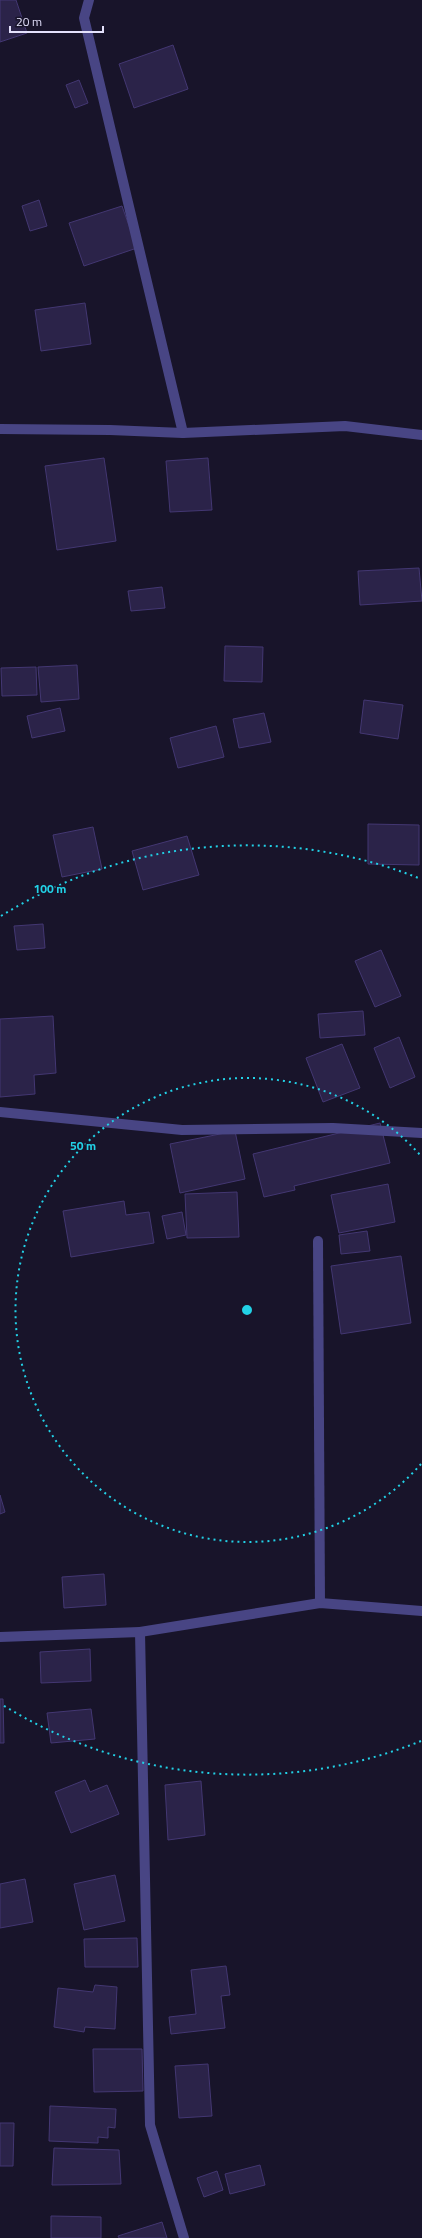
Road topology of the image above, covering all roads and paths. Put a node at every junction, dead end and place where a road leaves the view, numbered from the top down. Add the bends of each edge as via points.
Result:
1 (89, 0) edge
2 (0, 429) edge
3 (183, 433) junction
4 (422, 435) edge
5 (0, 1112) edge
6 (422, 1133) edge
7 (318, 1242) dead end
8 (320, 1603) junction
9 (422, 1611) edge
10 (140, 1632) junction
11 (0, 1637) edge
12 (184, 2238) edge

1 - 3 street via 84,18
2 - 3 street
3 - 4 street via 345,426
5 - 6 street via 182,1130 333,1128
7 - 8 street
8 - 9 street
8 - 10 street
10 - 11 street
10 - 12 street via 150,2125

